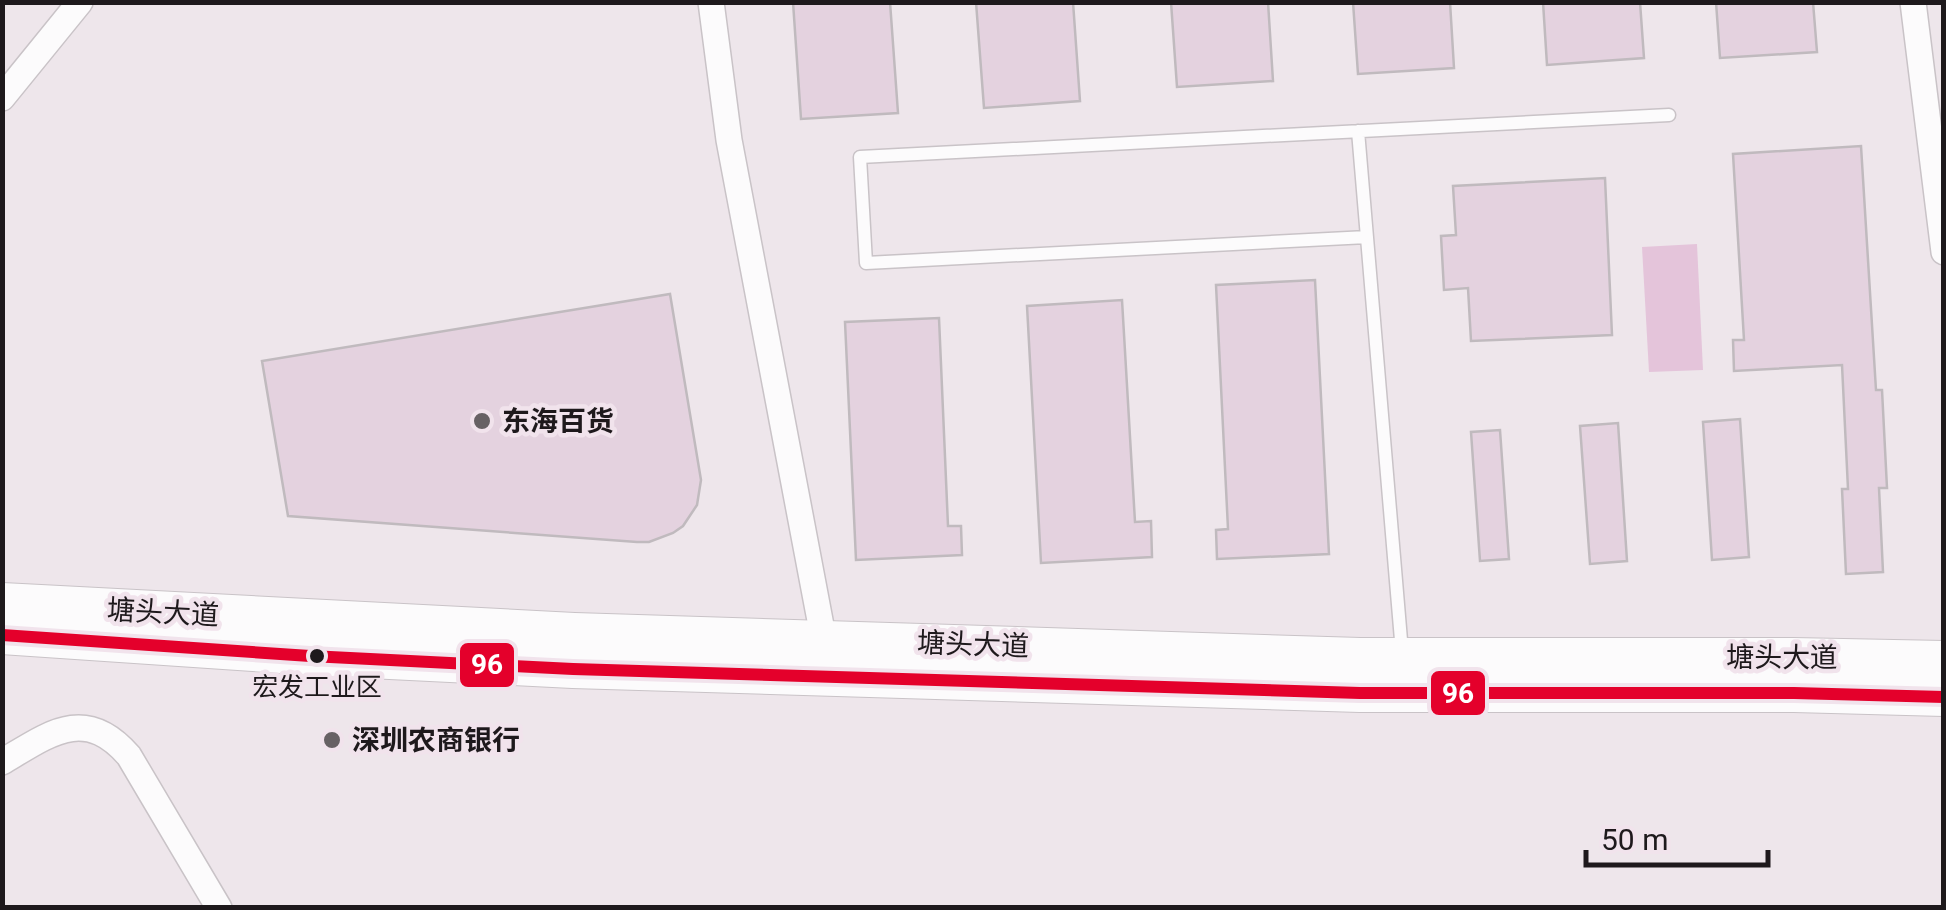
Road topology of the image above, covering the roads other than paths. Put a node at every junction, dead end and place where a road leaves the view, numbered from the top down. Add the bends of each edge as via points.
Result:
1 (80, 2) edge
2 (711, 2) edge
3 (1913, 2) edge
4 (2, 98) edge
5 (1669, 115) dead end
6 (1358, 131) junction
7 (1367, 237) junction
8 (1944, 252) edge
9 (2, 602) edge
10 (2, 634) edge
11 (824, 640) junction
12 (1944, 660) edge
13 (1404, 675) junction
14 (831, 677) junction
15 (1944, 697) edge
16 (2, 762) edge
17 (218, 908) edge

1 - 4 street
2 - 11 street via 729,140
3 - 8 street
5 - 6 lane
6 - 7 lane
6 - 7 lane via 860,157 866,263
7 - 13 lane
9 - 11 main road, 塘头大道
10 - 14 main road, 塘头大道 via 310,656
11 - 13 main road, 塘头大道
11 - 14 street
12 - 13 main road, 塘头大道 via 1793,656
13 - 14 main road, 塘头大道
13 - 15 main road, 塘头大道
16 - 17 street via 69,728 118,743

